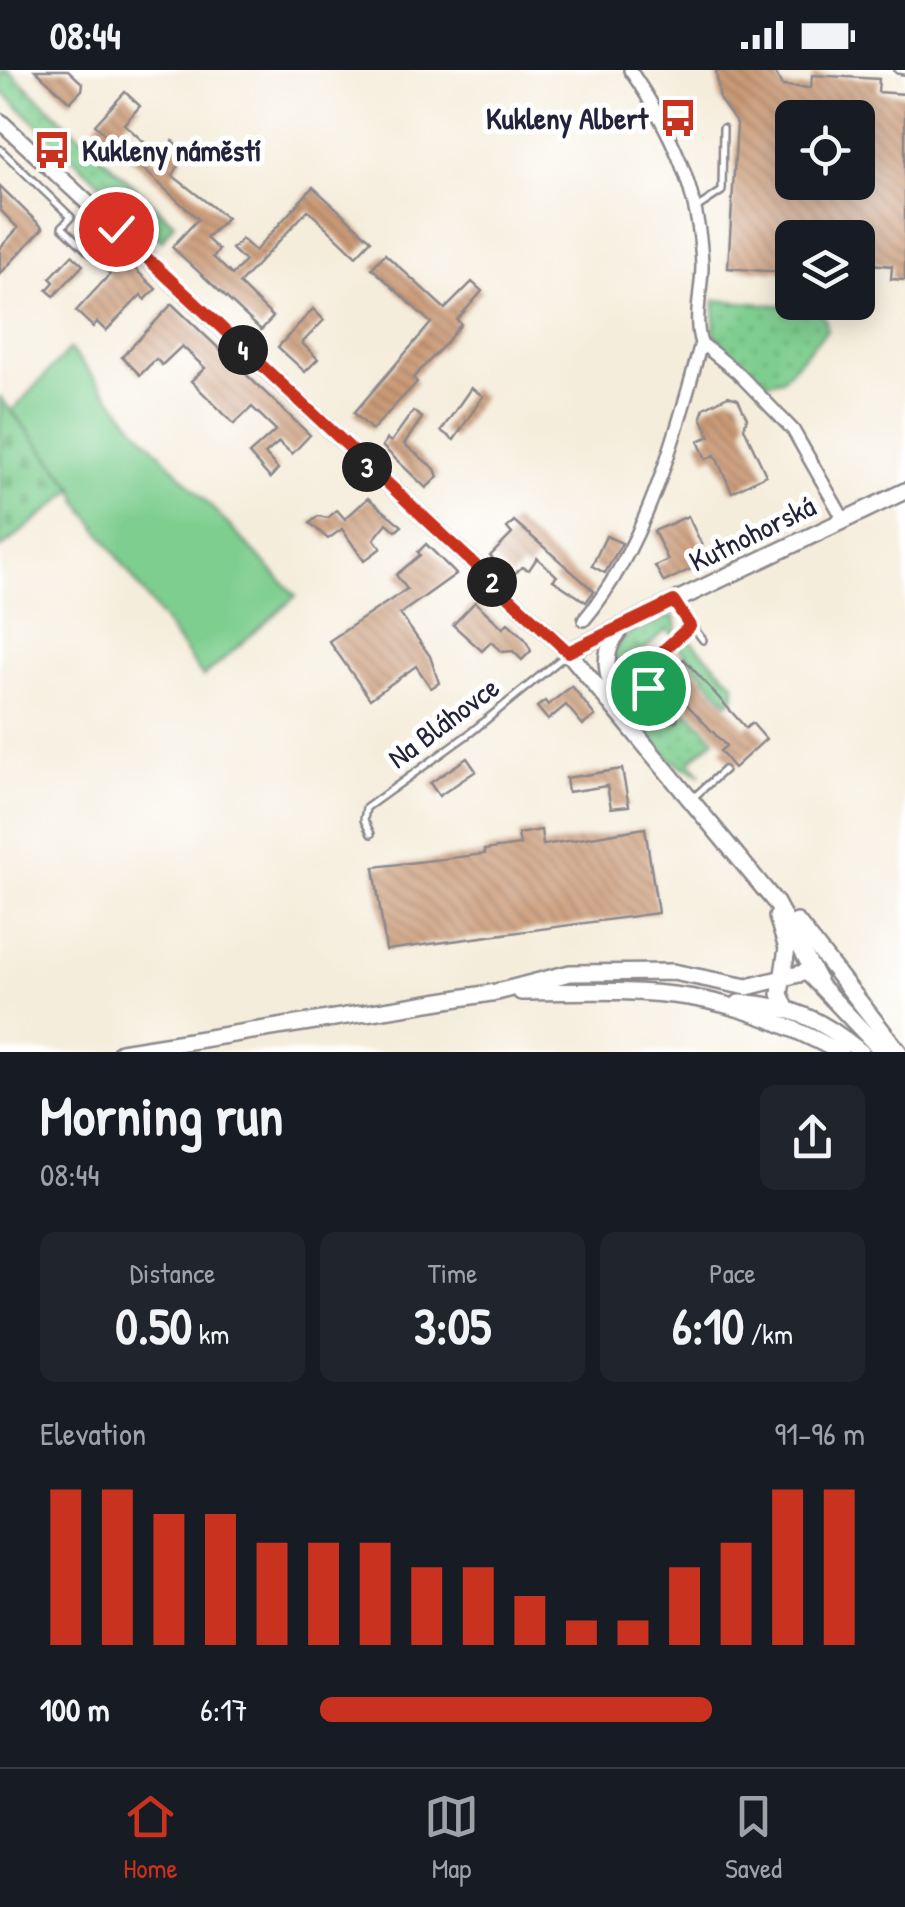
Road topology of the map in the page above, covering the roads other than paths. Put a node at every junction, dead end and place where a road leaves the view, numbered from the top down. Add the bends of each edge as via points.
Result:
1 (630, 70) edge
2 (898, 70) edge
3 (905, 71) edge
4 (0, 121) edge
5 (722, 128) dead end
6 (0, 149) edge
7 (695, 208) junction
8 (116, 229) junction
9 (701, 344) junction
10 (905, 491) edge
11 (844, 520) junction
12 (674, 601) junction
13 (584, 620) dead end
14 (632, 622) junction
15 (690, 626) junction
16 (703, 640) dead end
17 (568, 652) junction
18 (674, 718) dead end
19 (644, 738) junction
20 (724, 770) dead end
21 (692, 798) junction
22 (371, 834) dead end
23 (762, 886) junction
24 (785, 978) junction
25 (820, 983) junction
26 (497, 992) junction
27 (728, 1002) junction
28 (786, 1008) junction
29 (804, 1014) junction
30 (121, 1052) edge
31 (840, 1052) edge
32 (861, 1052) edge
33 (883, 1052) edge
34 (899, 1052) edge

1 - 7 street via 672,135
2 - 3 lane
4 - 8 street
5 - 7 lane via 722,191
6 - 8 lane via 71,217 62,227 92,255
7 - 9 street
8 - 17 street
9 - 11 street via 793,430
9 - 13 street via 669,453 616,572
10 - 11 main road, Kutnohorská
11 - 12 main road, Kutnohorská
12 - 14 main road, Kutnohorská
12 - 15 lane
14 - 17 main road, Kutnohorská
14 - 19 main road via 612,640 607,670
15 - 16 lane
15 - 18 lane via 638,676
17 - 19 main road
17 - 22 lane, Na Bláhovce via 366,808
19 - 21 main road
20 - 21 lane
21 - 23 main road
23 - 24 main road via 785,938
23 - 25 main road
23 - 34 main road
24 - 25 main road via 801,971
24 - 26 main road via 747,987 673,972 604,970
24 - 28 main road via 780,994
25 - 29 main road via 817,1007
25 - 33 main road
26 - 27 main road via 626,989
26 - 30 main road
27 - 28 main road
27 - 31 main road
28 - 29 main road
29 - 32 main road

